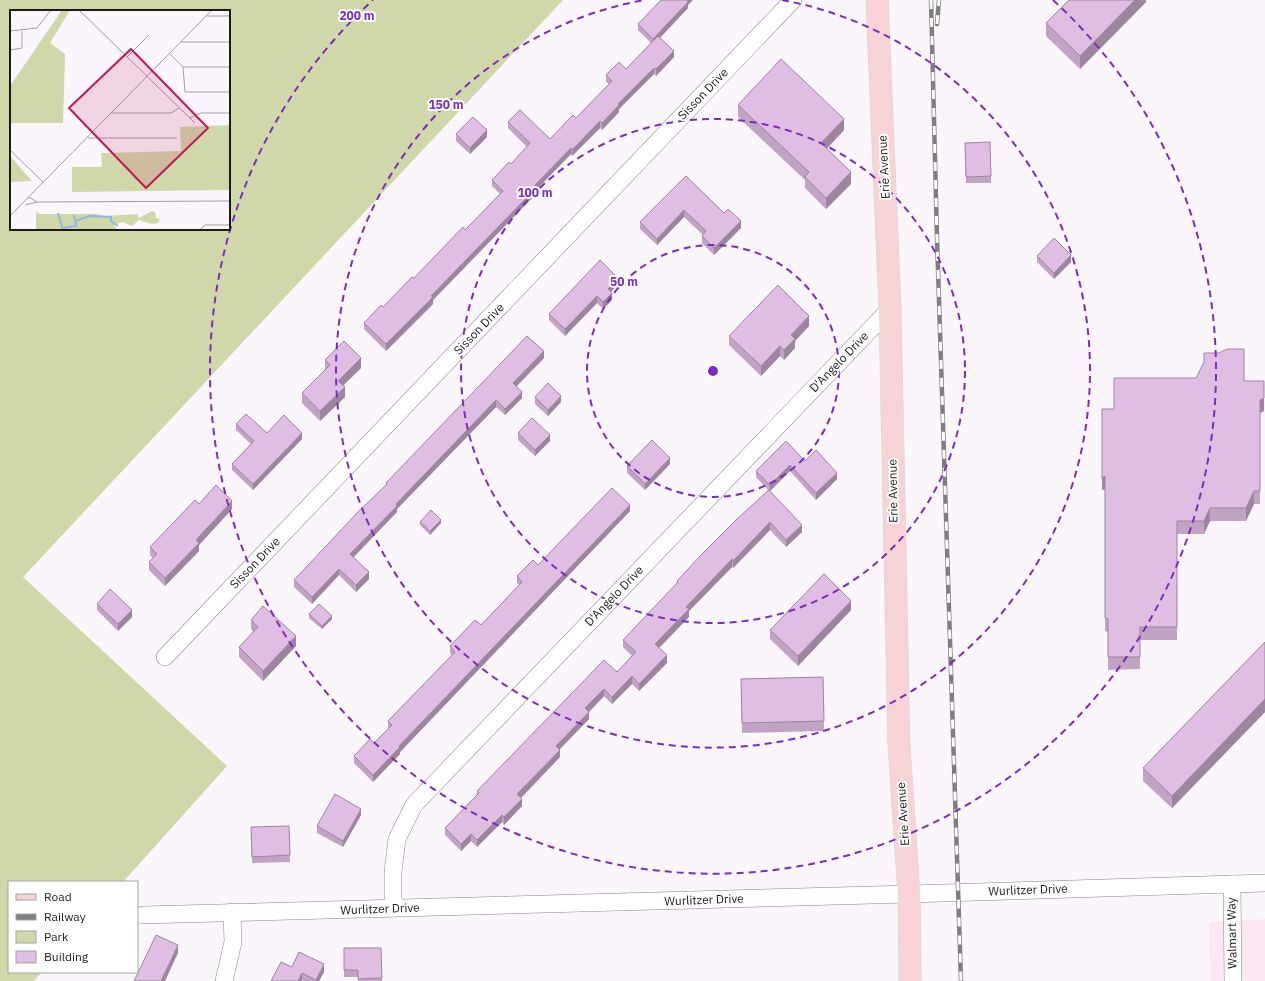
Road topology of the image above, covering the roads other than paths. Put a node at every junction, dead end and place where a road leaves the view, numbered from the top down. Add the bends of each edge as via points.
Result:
1 (794, 0) edge
2 (877, 0) edge
3 (890, 309) junction
4 (165, 657) dead end
5 (1265, 883) edge
6 (1232, 884) junction
7 (909, 894) junction
8 (392, 908) junction
9 (232, 912) junction
10 (143, 915) dead end
11 (224, 981) edge
12 (910, 981) edge
13 (1233, 981) edge

1 - 4 street, Sisson Drive
2 - 3 main road, Erie Avenue
3 - 7 main road, Erie Avenue via 899,746
3 - 8 street, D'Angelo Drive via 414,804 397,839
5 - 6 street, Wurlitzer Drive
6 - 7 street, Wurlitzer Drive
6 - 13 street, Walmart Way
7 - 8 street, Wurlitzer Drive
7 - 12 main road, Erie Avenue
8 - 9 street, Wurlitzer Drive
9 - 10 street, Wurlitzer Drive
9 - 11 street via 233,942

